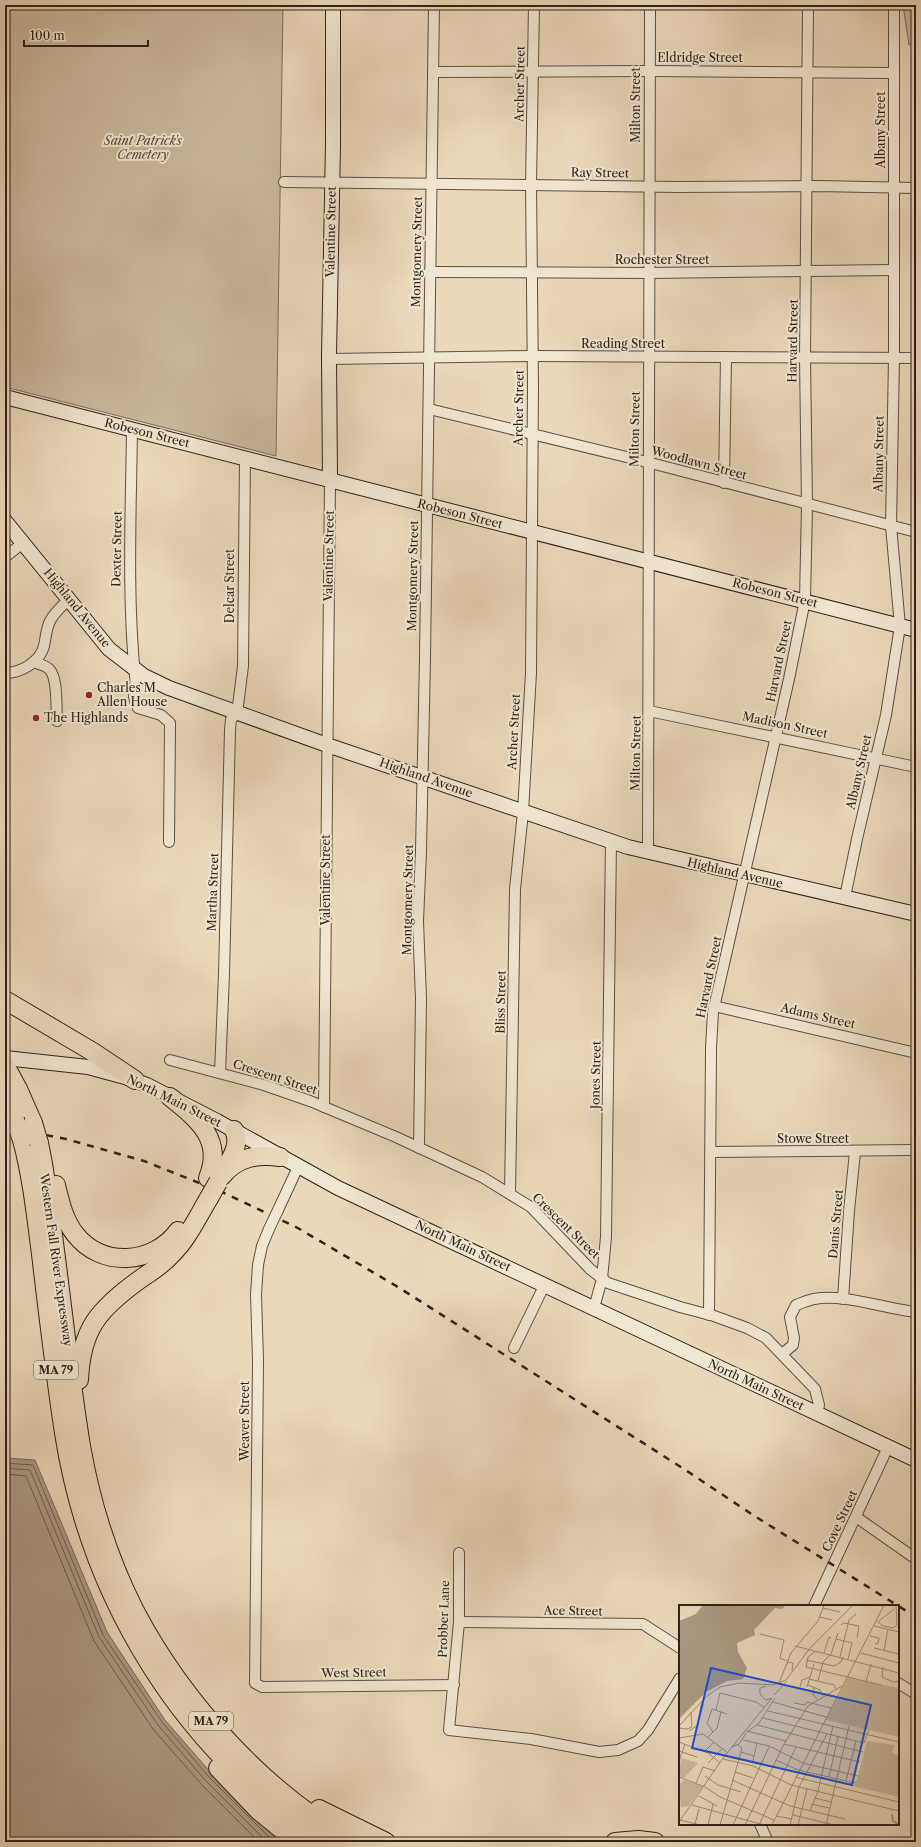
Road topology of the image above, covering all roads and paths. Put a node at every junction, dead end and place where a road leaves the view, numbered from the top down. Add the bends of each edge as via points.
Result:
1 (333, 5) edge
2 (434, 5) edge
3 (534, 5) edge
4 (650, 5) edge
5 (808, 5) edge
6 (894, 5) edge
7 (534, 71) junction
8 (649, 71) junction
9 (433, 72) junction
10 (808, 72) junction
11 (894, 73) junction
12 (284, 182) dead end
13 (332, 182) junction
14 (431, 184) junction
15 (532, 184) junction
16 (807, 186) junction
17 (648, 187) junction
18 (894, 188) junction
19 (916, 188) edge
20 (894, 270) junction
21 (429, 272) junction
22 (532, 272) junction
23 (807, 272) junction
24 (649, 273) junction
25 (533, 356) junction
26 (428, 357) junction
27 (648, 357) junction
28 (726, 357) junction
29 (805, 358) junction
30 (894, 358) junction
31 (916, 358) edge
32 (329, 359) junction
33 (5, 397) edge
34 (429, 409) junction
35 (132, 429) junction
36 (532, 434) junction
37 (245, 458) junction
38 (647, 462) junction
39 (330, 480) junction
40 (724, 483) junction
41 (427, 505) junction
42 (807, 505) junction
43 (5, 521) edge
44 (891, 526) junction
45 (532, 532) junction
46 (916, 532) edge
47 (23, 543) junction
48 (5, 557) edge
49 (647, 561) junction
50 (68, 600) junction
51 (805, 600) junction
52 (900, 626) junction
53 (916, 630) edge
54 (33, 662) junction
55 (134, 669) junction
56 (5, 673) edge
57 (649, 710) junction
58 (237, 714) junction
59 (57, 721) dead end
60 (776, 736) junction
61 (328, 745) junction
62 (875, 758) junction
63 (916, 767) edge
64 (423, 777) junction
65 (523, 812) junction
66 (611, 841) junction
67 (169, 842) dead end
68 (648, 853) junction
69 (744, 875) junction
70 (845, 897) junction
71 (916, 914) edge
72 (5, 1000) edge
73 (714, 1006) junction
74 (916, 1053) edge
75 (5, 1058) edge
76 (170, 1060) dead end
77 (8, 1070) edge
78 (220, 1073) junction
79 (135, 1080) junction
80 (5, 1096) edge
81 (170, 1097) junction
82 (324, 1107) junction
83 (234, 1130) junction
84 (35, 1142) junction
85 (419, 1148) junction
86 (916, 1150) edge
87 (711, 1152) junction
88 (855, 1152) junction
89 (280, 1157) junction
90 (298, 1167) junction
91 (216, 1179) junction
92 (510, 1194) junction
93 (204, 1196) junction
94 (602, 1279) junction
95 (545, 1284) junction
96 (843, 1299) junction
97 (594, 1308) junction
98 (916, 1312) edge
99 (709, 1315) junction
100 (514, 1348) dead end
101 (782, 1354) junction
102 (817, 1414) junction
103 (81, 1445) junction
104 (888, 1447) junction
105 (916, 1460) edge
106 (856, 1517) junction
107 (459, 1553) dead end
108 (916, 1559) edge
109 (814, 1605) edge
110 (458, 1622) junction
111 (679, 1647) edge
112 (148, 1663) junction
113 (679, 1680) edge
114 (255, 1683) joint
115 (899, 1684) edge
116 (454, 1685) junction
117 (916, 1694) edge
118 (294, 1801) junction
119 (760, 1825) edge
120 (297, 1842) edge
121 (327, 1842) edge
122 (354, 1842) edge
123 (386, 1842) edge
124 (615, 1842) edge
125 (655, 1842) edge
126 (768, 1842) edge

1 - 13 main road, Valentine Street
2 - 9 street, Montgomery Street
3 - 7 street, Archer Street
4 - 8 street, Milton Street
5 - 10 street, Harvard Street
6 - 11 street, Albany Street
7 - 8 street, Eldridge Street
7 - 9 street, Eldridge Street
7 - 15 street, Archer Street
8 - 10 street, Eldridge Street
8 - 17 street, Milton Street
9 - 14 street, Montgomery Street
10 - 11 street, Eldridge Street
10 - 16 street, Harvard Street
11 - 18 street, Albany Street
12 - 13 street, Ray Street
13 - 14 street, Ray Street
13 - 32 main road, Valentine Street
14 - 15 street, Ray Street
14 - 21 street, Montgomery Street
15 - 17 street, Ray Street
15 - 22 street, Archer Street
16 - 17 street, Ray Street
16 - 18 street, Ray Street
16 - 23 street, Harvard Street
17 - 24 street, Milton Street
18 - 19 street, Ray Street
18 - 20 street, Albany Street
20 - 23 street, Rochester Street
20 - 30 street, Albany Street
21 - 22 street, Rochester Street
21 - 26 street, Montgomery Street
22 - 24 street, Rochester Street
22 - 25 street, Archer Street
23 - 24 street, Rochester Street
23 - 29 street, Harvard Street
24 - 27 street, Milton Street
25 - 26 street, Reading Street
25 - 27 street, Reading Street
25 - 36 street, Archer Street
26 - 32 street, Reading Street
26 - 34 street, Montgomery Street
27 - 28 street, Reading Street
27 - 38 street, Milton Street
28 - 29 street, Reading Street
28 - 40 street
29 - 30 street, Reading Street
29 - 42 street, Harvard Street
30 - 31 street, Reading Street
30 - 44 street, Albany Street
32 - 39 main road, Valentine Street
33 - 35 main road, Robeson Street
34 - 36 street, Woodlawn Street
34 - 41 street, Montgomery Street
35 - 37 main road, Robeson Street
35 - 55 street, Dexter Street via 130,612
36 - 38 street, Woodlawn Street
36 - 45 street, Archer Street
37 - 39 main road, Robeson Street
37 - 58 street, Delcar Street via 243,666
38 - 40 street, Woodlawn Street
38 - 49 street, Milton Street
39 - 41 main road, Robeson Street
39 - 61 street, Valentine Street
40 - 42 street, Woodlawn Street
41 - 45 main road, Robeson Street
41 - 64 street, Montgomery Street
42 - 44 street, Woodlawn Street
42 - 51 street, Harvard Street
43 - 47 main road, Highland Avenue
44 - 46 street, Woodlawn Street
44 - 52 street, Albany Street
45 - 49 main road, Robeson Street
45 - 65 street, Archer Street via 531,673
47 - 48 street
47 - 50 main road, Highland Avenue
49 - 51 main road, Robeson Street
49 - 57 street, Milton Street
50 - 54 street via 50,621 42,652
50 - 55 main road, Highland Avenue via 105,645
51 - 52 main road, Robeson Street
51 - 60 street, Harvard Street
52 - 53 main road, Robeson Street
52 - 62 street, Albany Street via 886,715
54 - 56 street via 21,669
54 - 59 street via 50,670 54,678
55 - 58 main road, Highland Avenue via 169,688
55 - 67 street, Dexter Street via 136,683 133,699 138,708 161,714 170,723
57 - 60 street, Madison Street
57 - 68 street, Milton Street
58 - 61 main road, Highland Avenue
58 - 78 street, Martha Street via 231,719 230,730
60 - 62 street, Madison Street
60 - 69 street, Harvard Street
61 - 64 main road, Highland Avenue
61 - 82 street, Valentine Street
62 - 63 street, Madison Street
62 - 70 street, Albany Street
64 - 65 main road, Highland Avenue
64 - 85 street, Montgomery Street via 418,921
65 - 66 main road, Highland Avenue
65 - 92 street, Bliss Street via 516,889
66 - 68 main road, Highland Avenue
66 - 94 street, Jones Street via 608,1167
68 - 69 main road, Highland Avenue
69 - 70 main road, Highland Avenue
69 - 73 street, Harvard Street
70 - 71 main road, Highland Avenue
72 - 79 highway
73 - 74 street, Adams Street
73 - 87 street, Harvard Street via 710,1048
75 - 79 main road, North Main Street via 88,1067
76 - 78 street, Crescent Street
77 - 84 highway via 31,1106 36,1124
78 - 82 street, Crescent Street via 264,1085
79 - 81 main road, North Main Street
80 - 84 highway, Western Fall River Expressway / MA 79, bridge via 15,1120
81 - 83 main road, North Main Street
81 - 91 highway via 195,1118 209,1137
82 - 85 street, Crescent Street
83 - 89 main road, North Main Street
83 - 91 highway via 236,1147
84 - 93 highway via 70,1226 82,1241 105,1255 124,1259 140,1257 163,1247
84 - 103 highway, Western Fall River Expressway / MA 79 via 47,1190
84 - 112 highway, Western Fall River Expressway / MA 79 via 33,1196 65,1436 77,1495 106,1581
85 - 92 street, Crescent Street via 482,1177
86 - 88 street, Stowe Street
87 - 88 street, Stowe Street
87 - 99 street, Harvard Street
88 - 96 street, Danis Street
89 - 90 main road, North Main Street
89 - 91 highway via 259,1156 244,1159 232,1165
90 - 95 main road, North Main Street
90 - 114 street, Weaver Street, bridge via 269,1229 259,1258 256,1294 258,1360
91 - 93 highway, bridge
92 - 94 street, Crescent Street via 531,1207
93 - 103 highway via 188,1235 176,1251 110,1302 93,1324 85,1342 80,1370
94 - 97 street, Jones Street
94 - 99 street, Crescent Street via 614,1286
95 - 97 main road, North Main Street
95 - 100 street
96 - 98 street
96 - 101 street via 814,1299 796,1306 790,1317 793,1345
97 - 102 main road, North Main Street
99 - 101 street, Crescent Street via 747,1328 766,1338
101 - 102 street, Crescent Street via 815,1389
102 - 104 main road, North Main Street
103 - 118 highway, Western Fall River Expressway / MA 79 via 103,1532 138,1616 184,1687 222,1733 250,1765
104 - 105 main road, North Main Street
104 - 106 street, Cove Street
106 - 108 street
106 - 109 street, Cove Street
107 - 110 street, Probber Lane
110 - 111 street, Ace Street via 643,1624
110 - 116 street, Probber Lane
112 - 120 highway via 189,1729 217,1767 253,1805
112 - 121 highway, Western Fall River Expressway / MA 79 via 184,1713 224,1759 269,1800
113 - 116 street, Probber Lane via 638,1742 618,1750 599,1752 531,1739 449,1730
114 - 116 street, West Street via 262,1688
115 - 117 street
118 - 122 highway, Western Fall River Expressway / MA 79
118 - 123 highway via 325,1811
119 - 126 street
124 - 125 highway

